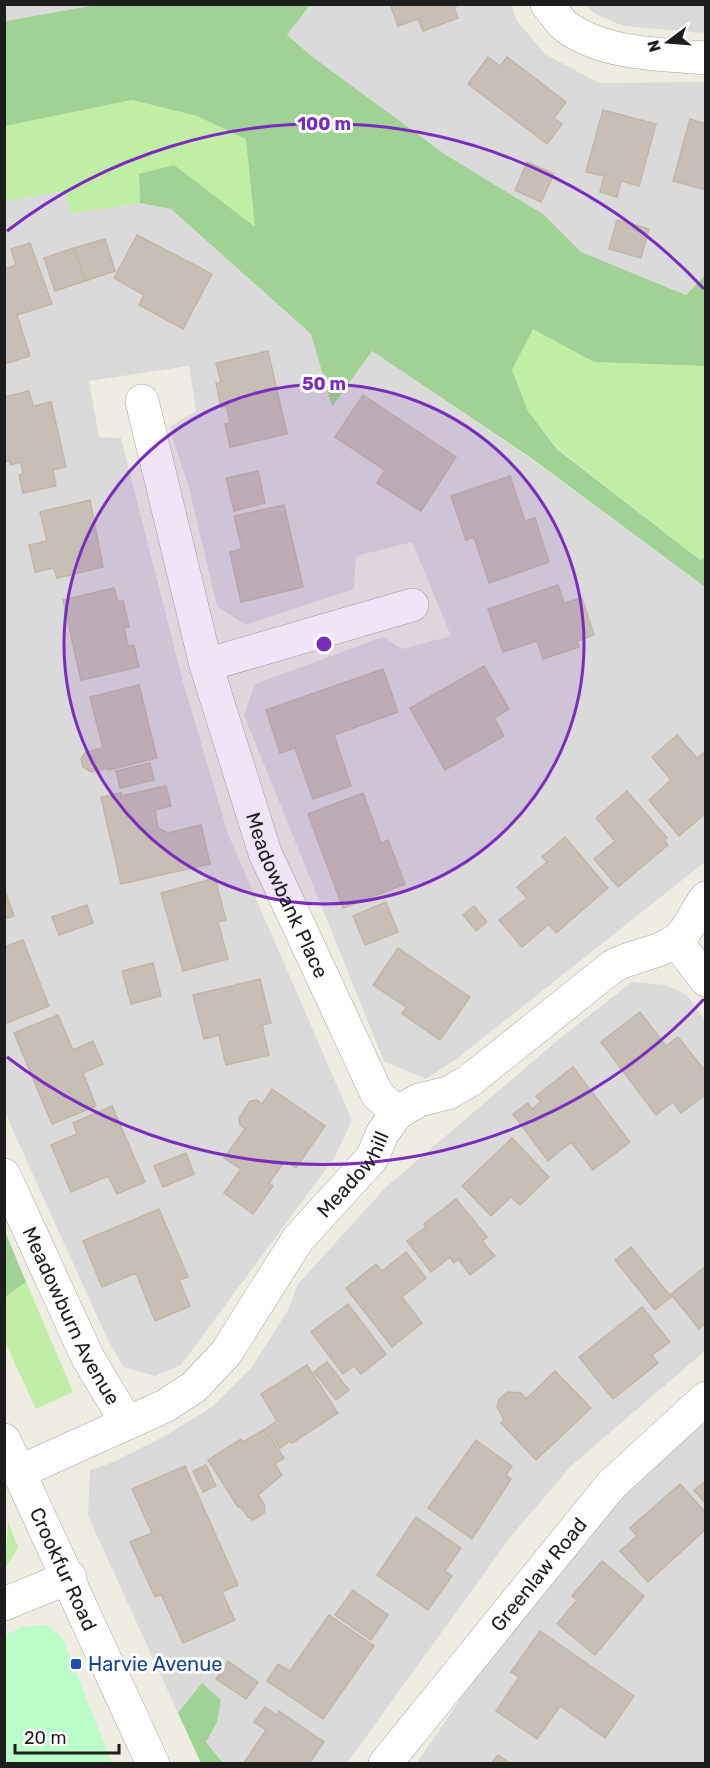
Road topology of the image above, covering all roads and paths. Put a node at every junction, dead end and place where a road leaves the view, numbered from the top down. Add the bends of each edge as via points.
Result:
1 (547, 4) edge
2 (705, 58) edge
3 (142, 401) dead end
4 (412, 605) dead end
5 (206, 664) junction
6 (705, 898) edge
7 (676, 941) junction
8 (705, 980) edge
9 (397, 1113) junction
10 (4, 1174) edge
11 (705, 1398) edge
12 (127, 1423) junction
13 (4, 1440) edge
14 (19, 1472) junction
15 (70, 1577) junction
16 (4, 1604) edge
17 (153, 1764) edge
18 (385, 1764) edge

1 - 2 street via 565,25 598,44
3 - 5 street, Meadowbank Place
4 - 5 street
5 - 9 street, Meadowbank Place via 265,853 377,1094
6 - 7 street
7 - 8 street
7 - 9 street, Meadowhill via 613,966 469,1081
9 - 12 street, Meadowhill via 372,1158 298,1239 226,1353 194,1387 165,1406
10 - 12 street, Meadowburn Avenue via 88,1359
11 - 18 street, Greenlaw Road via 610,1485
12 - 14 street, Meadowhill
13 - 14 street, Crookfur Road
14 - 15 street, Crookfur Road
15 - 16 street
15 - 17 street, Crookfur Road

